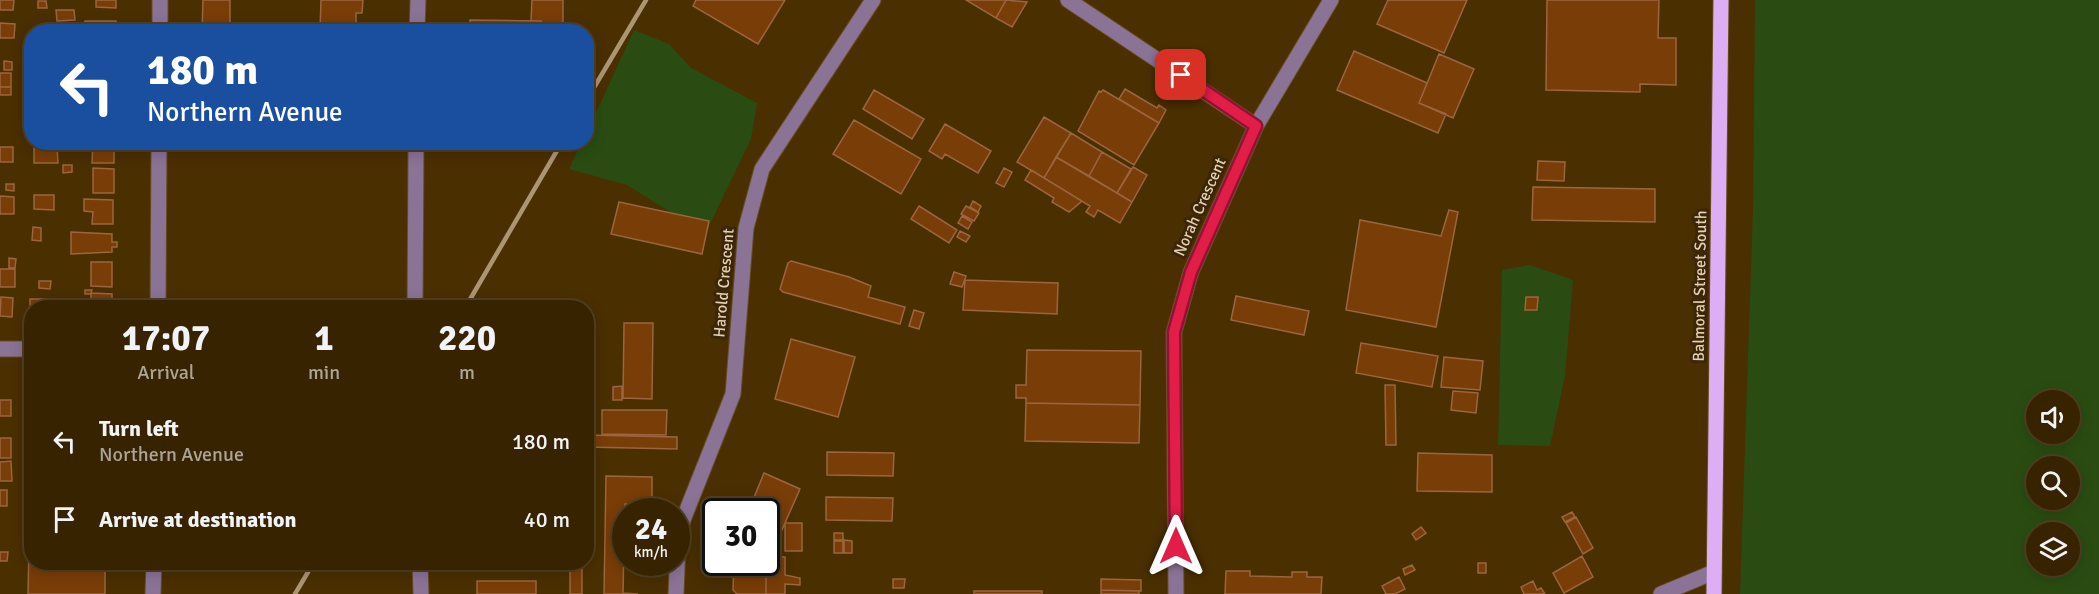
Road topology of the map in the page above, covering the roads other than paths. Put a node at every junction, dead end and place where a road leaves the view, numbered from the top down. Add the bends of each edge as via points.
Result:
1 (160, 0) edge
2 (418, 0) edge
3 (873, 0) edge
4 (1068, 0) edge
5 (1331, 0) edge
6 (1721, 0) edge
7 (160, 24) edge
8 (417, 24) edge
9 (1256, 126) junction
10 (159, 150) edge
11 (416, 150) edge
12 (158, 300) edge
13 (415, 300) edge
14 (0, 349) edge
15 (24, 349) edge
16 (154, 570) edge
17 (420, 570) edge
18 (1714, 572) junction
19 (153, 594) edge
20 (422, 594) edge
21 (676, 594) edge
22 (1176, 594) edge
23 (1661, 594) edge
24 (1714, 594) edge

1 - 7 street
2 - 8 street
3 - 21 street, Harold Crescent via 762,169 746,228 733,394 683,520
4 - 9 street
5 - 9 street, Norah Crescent
6 - 18 main road, Balmoral Street South
9 - 22 street, Norah Crescent via 1191,272 1174,332
10 - 12 street
11 - 13 street
14 - 15 street
16 - 19 street
17 - 20 street
18 - 23 street
18 - 24 main road, Balmoral Street South

